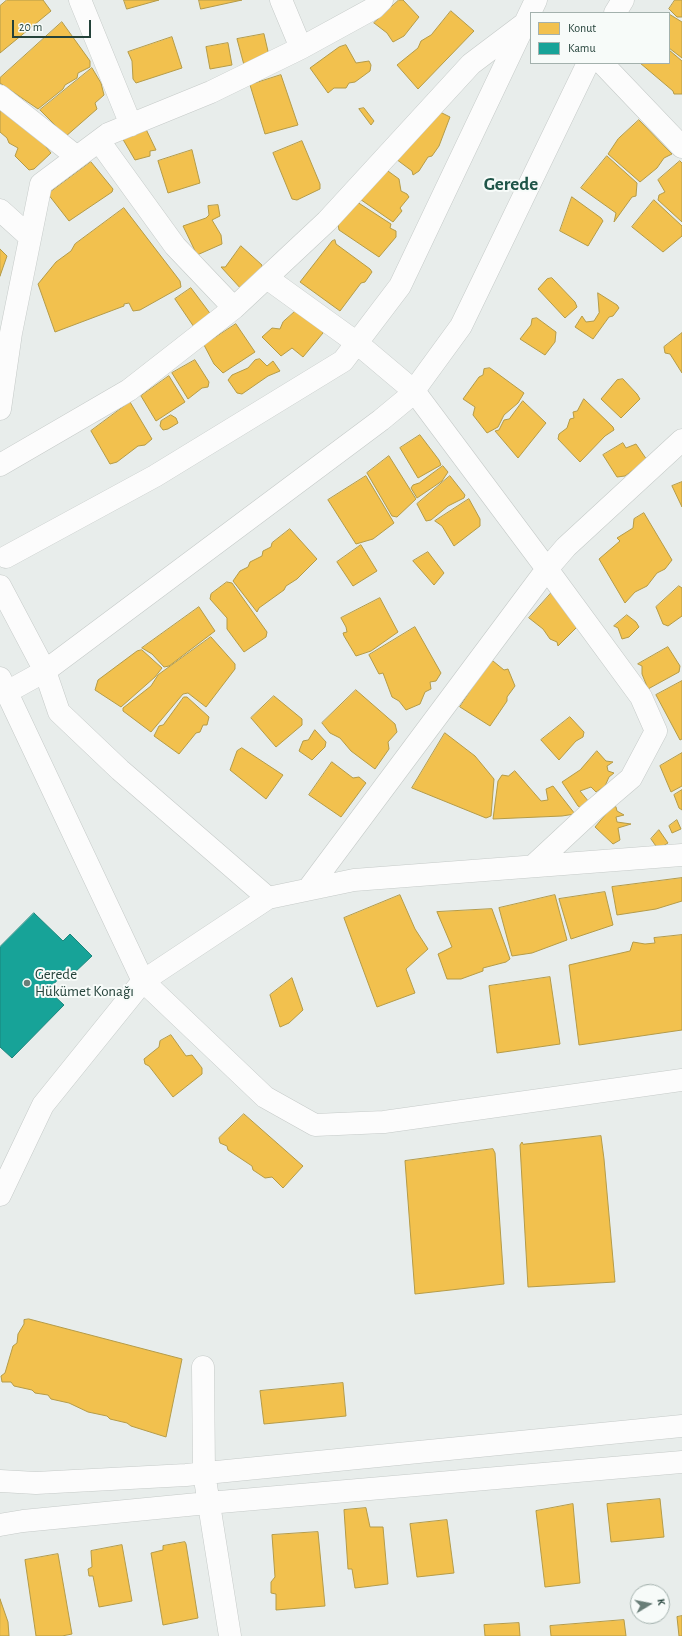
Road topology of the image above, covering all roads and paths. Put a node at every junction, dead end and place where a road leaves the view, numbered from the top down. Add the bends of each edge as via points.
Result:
1 (80, 0) edge
2 (281, 0) edge
3 (382, 0) edge
4 (536, 0) edge
5 (623, 0) edge
6 (532, 12) edge
7 (616, 12) edge
8 (528, 22) edge
9 (301, 48) junction
10 (588, 64) edge
11 (603, 64) edge
12 (0, 96) edge
13 (132, 125) junction
14 (99, 141) junction
15 (681, 144) edge
16 (77, 157) junction
17 (0, 210) edge
18 (30, 237) junction
19 (267, 278) junction
20 (234, 308) junction
21 (357, 343) junction
22 (414, 391) junction
23 (0, 409) edge
24 (682, 440) edge
25 (0, 465) edge
26 (3, 549) edge
27 (548, 569) junction
28 (0, 586) edge
29 (45, 671) junction
30 (3, 685) edge
31 (682, 855) edge
32 (533, 866) junction
33 (309, 888) junction
34 (268, 898) junction
35 (143, 981) junction
36 (682, 1080) edge
37 (0, 1195) edge
38 (203, 1367) dead end
39 (682, 1426) edge
40 (682, 1462) edge
41 (204, 1473) junction
42 (0, 1481) edge
43 (208, 1503) junction
44 (0, 1525) edge
45 (230, 1636) edge

1 - 13 street
2 - 9 street
3 - 9 street via 374,8
4 - 6 street
5 - 7 street
8 - 19 street via 471,64 327,221
8 - 21 street via 400,286
9 - 13 street via 211,92
10 - 22 street via 461,326
11 - 15 street
12 - 16 street
13 - 14 street via 108,134
14 - 16 street
14 - 20 street via 175,246
16 - 18 street via 41,184
17 - 18 street
18 - 23 street via 11,333
19 - 20 street
19 - 21 street
20 - 25 street via 129,390
21 - 22 street
21 - 26 street via 344,361 155,476
22 - 27 street
22 - 29 street via 381,420
24 - 27 street via 566,547
26 - 28 street via 7,567
27 - 32 street via 641,697 656,731 631,778
27 - 33 street
28 - 29 street
29 - 30 street
29 - 34 street via 59,712 120,770
30 - 35 street
31 - 32 street
32 - 33 street via 354,880
33 - 34 street
34 - 35 street
35 - 36 street via 265,1097 314,1125 384,1122
35 - 37 street via 43,1105
38 - 41 street
39 - 41 street
40 - 43 street
41 - 42 street via 36,1483
41 - 43 street
43 - 44 street
43 - 45 street

